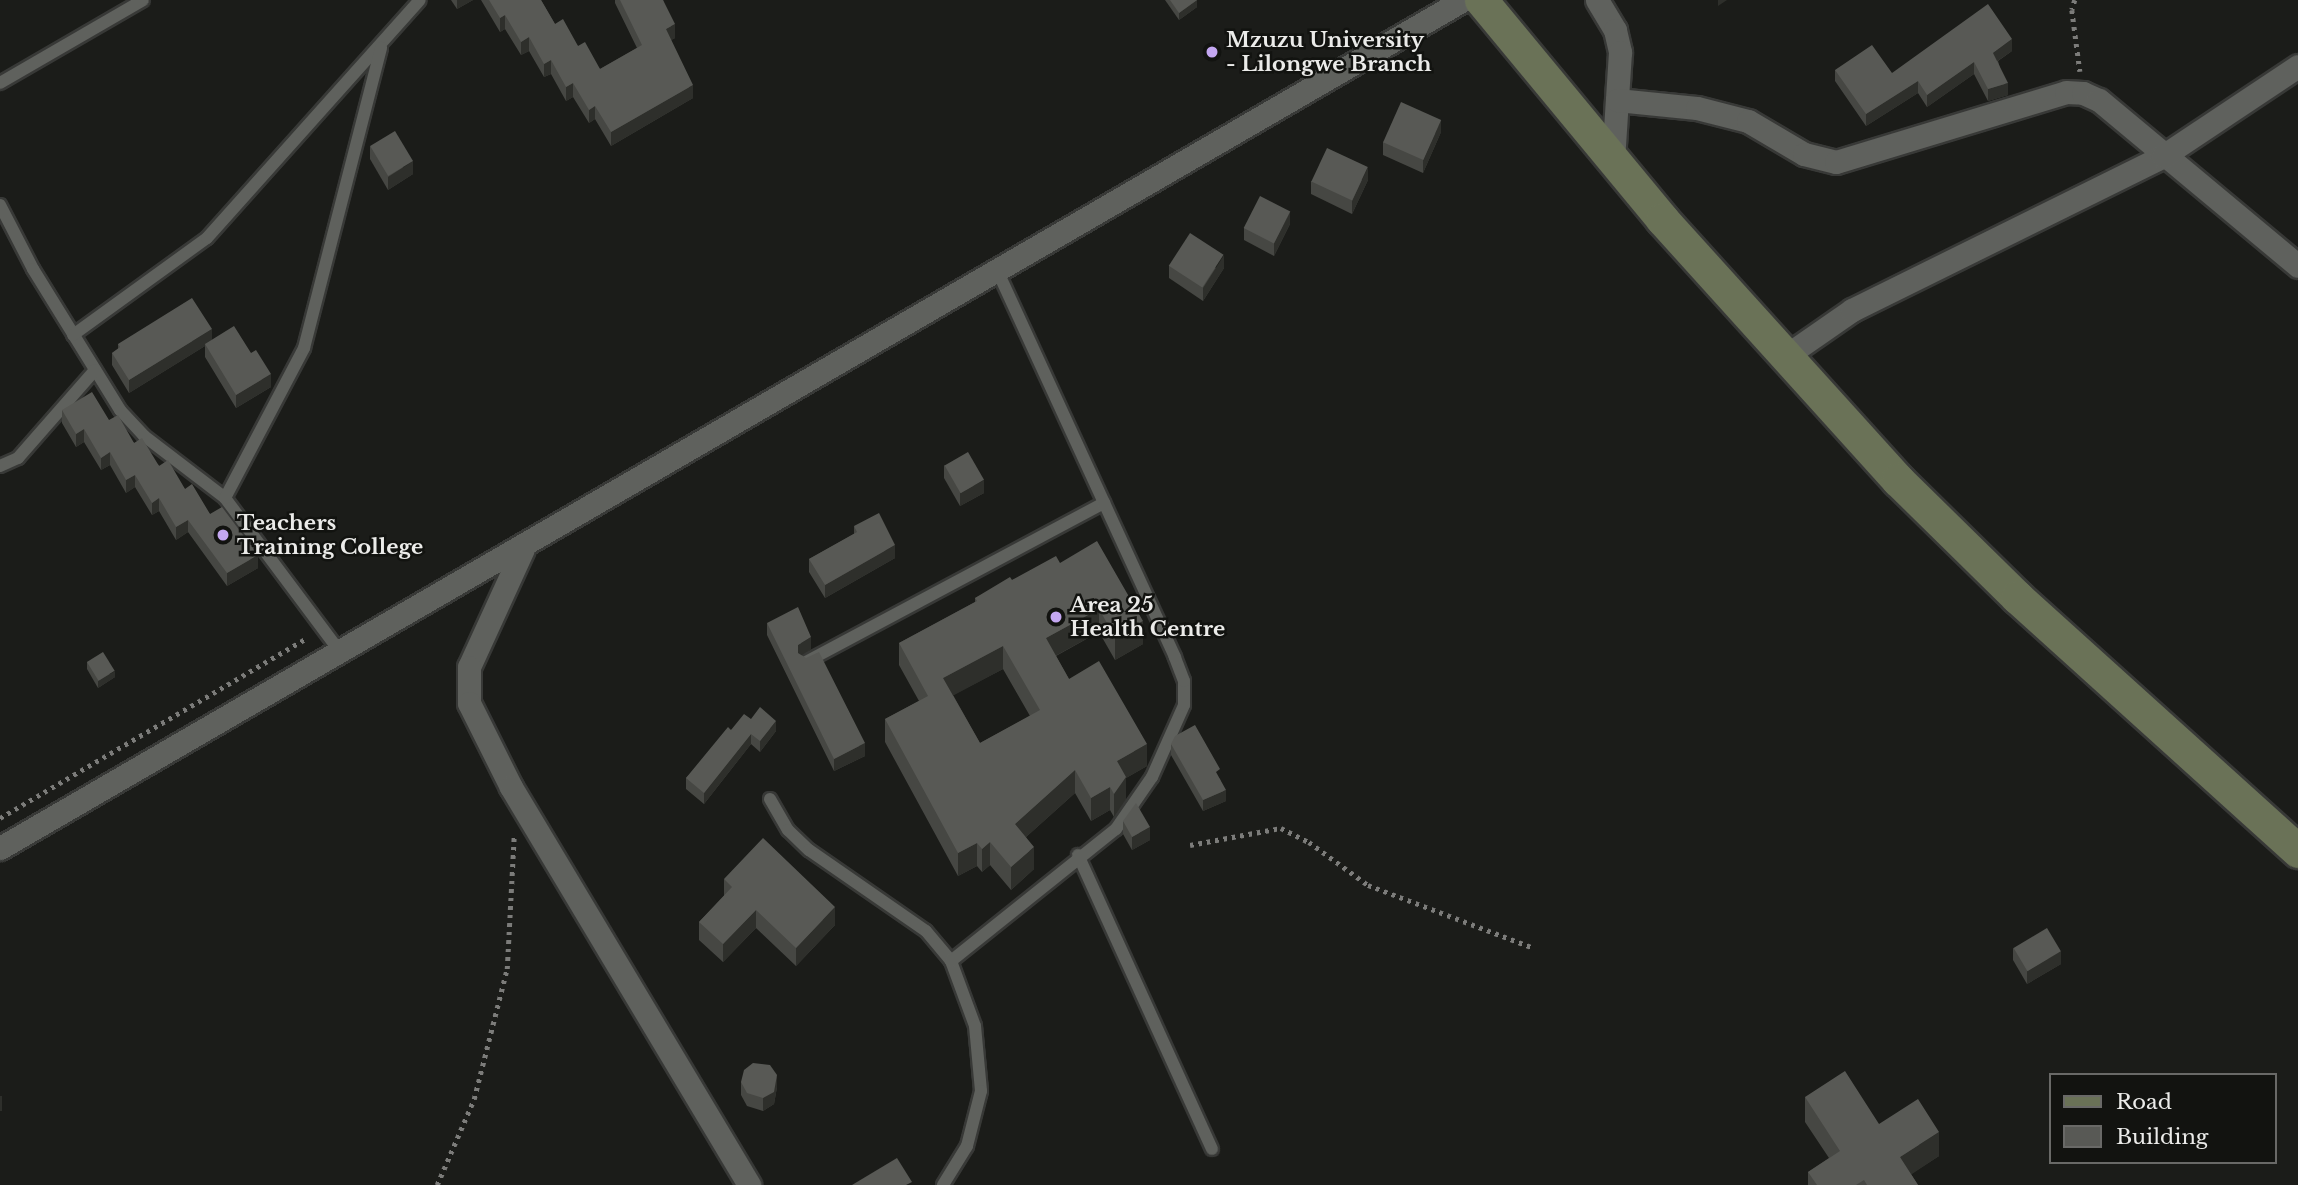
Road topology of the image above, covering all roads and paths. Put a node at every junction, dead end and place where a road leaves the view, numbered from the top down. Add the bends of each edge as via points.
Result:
1 (143, 0) edge
2 (420, 0) edge
3 (1463, 0) edge
4 (1481, 0) edge
5 (1597, 0) edge
6 (2075, 0) edge
7 (382, 44) junction
8 (2298, 66) edge
9 (0, 83) edge
10 (2083, 93) junction
11 (1617, 100) junction
12 (2163, 156) junction
13 (1613, 161) junction
14 (0, 205) edge
15 (2298, 266) edge
16 (998, 272) junction
17 (73, 335) junction
18 (1783, 358) junction
19 (95, 370) junction
20 (0, 466) edge
21 (225, 498) junction
22 (1104, 503) junction
23 (523, 549) junction
24 (325, 627) junction
25 (341, 653) junction
26 (806, 662) edge
27 (510, 788) junction
28 (770, 799) dead end
29 (0, 818) edge
30 (1190, 845) dead end
31 (0, 848) edge
32 (2298, 851) edge
33 (1078, 855) junction
34 (1534, 948) dead end
35 (951, 961) junction
36 (1212, 1149) dead end
37 (437, 1185) edge
38 (750, 1185) edge
39 (943, 1185) edge

1 - 9 lane
2 - 7 lane
3 - 16 street
4 - 13 main road
5 - 11 street via 1618,41
6 - 10 path via 2072,10
7 - 17 lane via 206,238
7 - 21 lane via 304,348
8 - 12 street
10 - 11 street via 2066,92 1836,162 1804,154 1748,121 1697,108
10 - 12 street via 2099,100
11 - 13 street
12 - 15 street
12 - 18 street via 1852,310
13 - 18 main road
14 - 17 lane
16 - 22 lane
16 - 23 street
17 - 19 lane
18 - 32 main road via 2017,597
19 - 20 lane via 18,458
19 - 21 lane via 120,410 144,436
21 - 24 lane
22 - 26 lane
22 - 33 lane via 1175,657 1184,681 1184,705 1152,777 1116,829
23 - 25 street
23 - 27 street via 469,667 466,684 469,703
24 - 25 lane
24 - 29 path
25 - 31 street
27 - 37 path via 514,828 507,969 474,1100
27 - 38 street
28 - 35 lane via 788,830 809,850 926,930
30 - 34 path via 1281,828 1310,842 1368,885
33 - 35 lane
33 - 36 lane
35 - 39 lane via 975,1026 981,1090 967,1146

